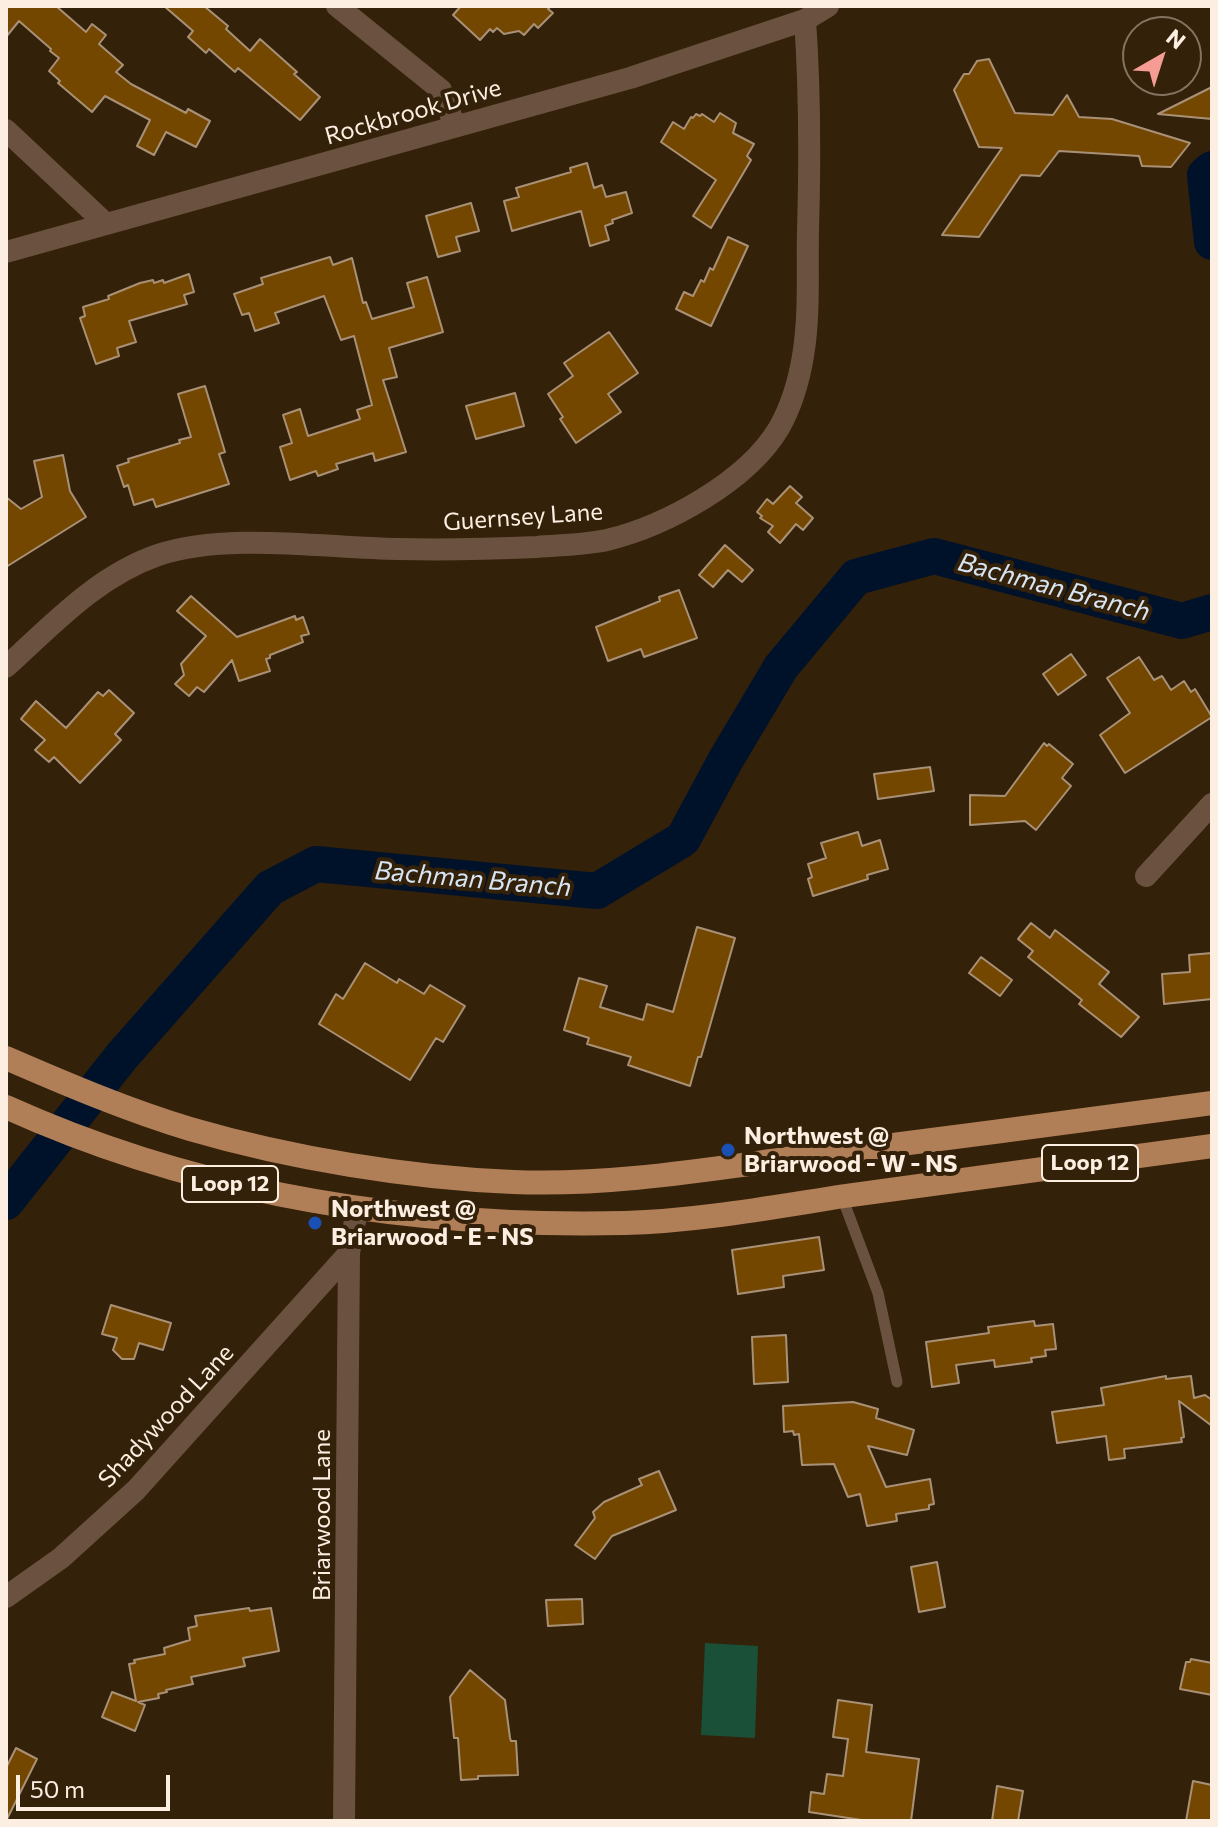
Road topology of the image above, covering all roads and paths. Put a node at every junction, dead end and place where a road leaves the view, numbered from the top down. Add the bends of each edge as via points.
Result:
1 (337, 6) edge
2 (828, 6) edge
3 (805, 20) junction
4 (455, 126) junction
5 (6, 130) edge
6 (106, 224) junction
7 (6, 252) edge
8 (6, 667) edge
9 (1212, 804) edge
10 (1146, 876) dead end
11 (6, 1058) edge
12 (1212, 1103) edge
13 (6, 1107) edge
14 (962, 1136) junction
15 (1212, 1146) edge
16 (364, 1165) junction
17 (968, 1180) junction
18 (842, 1197) junction
19 (357, 1210) junction
20 (349, 1253) junction
21 (897, 1382) dead end
22 (6, 1597) edge
23 (344, 1821) edge

1 - 4 street via 441,90
2 - 3 street, Rockbrook Drive
3 - 4 street, Rockbrook Drive via 630,78
3 - 8 street, Guernsey Lane via 810,85 803,359 779,428 727,483 658,521 586,544 396,549 255,543 160,554 107,579
4 - 6 street, Rockbrook Drive
5 - 6 street
6 - 7 street, Rockbrook Drive
9 - 10 street
11 - 16 main road, Loop 12 via 189,1129
12 - 14 main road, Loop 12
13 - 19 main road, Loop 12 via 106,1147 210,1179
14 - 16 main road, Loop 12 via 680,1174 591,1180 515,1182
14 - 17 main road
15 - 17 main road, Loop 12
16 - 19 main road
17 - 18 main road, Loop 12
18 - 19 main road, Loop 12 via 627,1223 477,1222
18 - 21 lane via 878,1293
19 - 20 street, Briarwood Lane
20 - 22 street, Shadywood Lane via 136,1490 61,1558
20 - 23 street, Briarwood Lane

